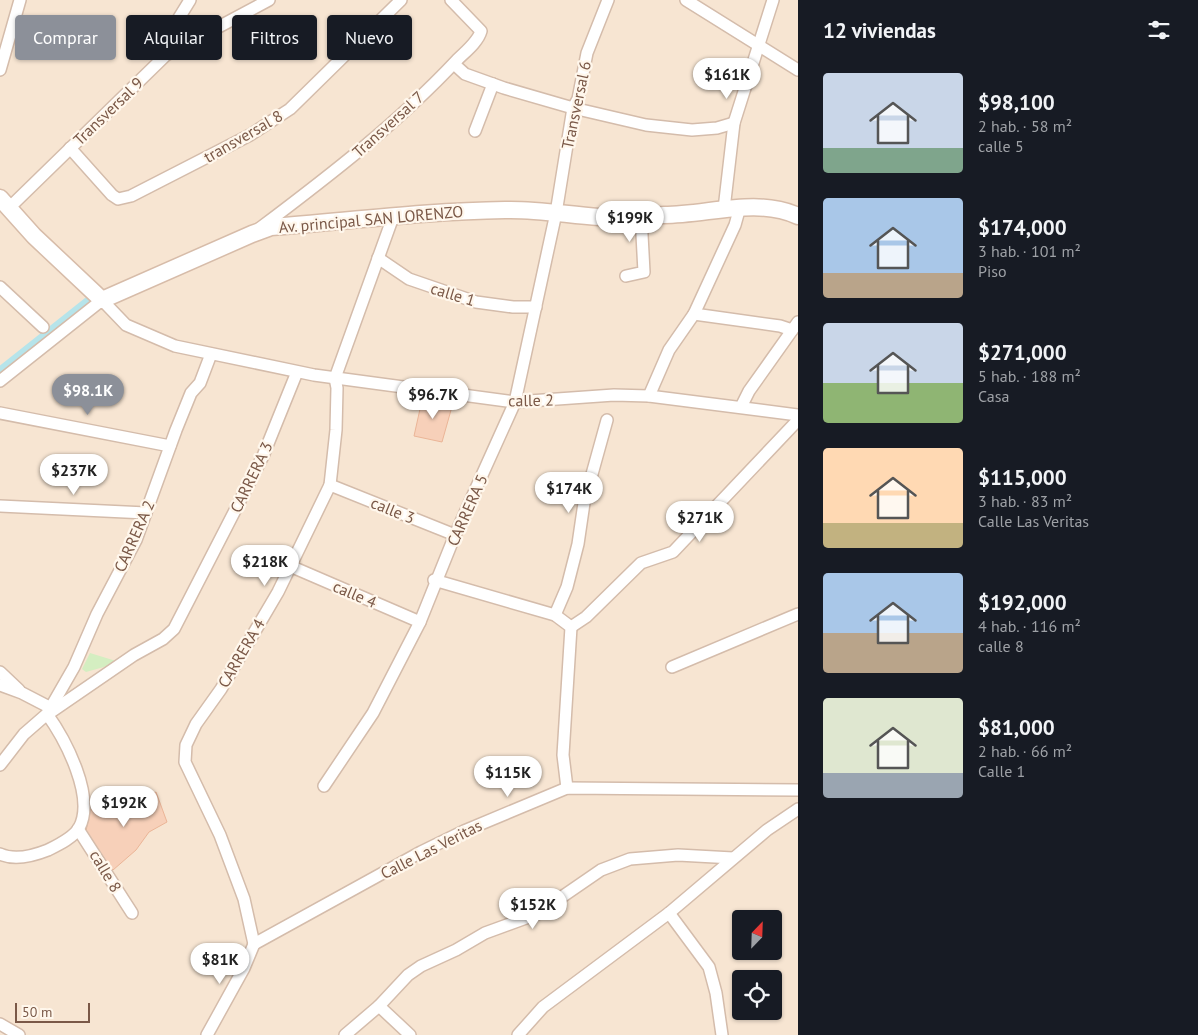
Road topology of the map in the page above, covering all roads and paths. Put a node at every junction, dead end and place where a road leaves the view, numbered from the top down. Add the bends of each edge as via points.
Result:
1 (20, 0) edge
2 (190, 0) edge
3 (269, 0) edge
4 (401, 0) edge
5 (451, 0) edge
6 (608, 0) edge
7 (686, 0) edge
8 (773, 0) edge
9 (181, 15) edge
10 (222, 25) edge
11 (758, 44) junction
12 (161, 60) edge
13 (454, 64) junction
14 (0, 70) edge
15 (798, 70) edge
16 (493, 84) junction
17 (573, 108) junction
18 (734, 123) junction
19 (475, 131) dead end
20 (70, 148) junction
21 (2, 202) edge
22 (732, 208) junction
23 (556, 214) junction
24 (641, 216) junction
25 (798, 216) edge
26 (393, 217) junction
27 (252, 234) junction
28 (378, 258) junction
29 (626, 276) dead end
30 (0, 287) edge
31 (102, 300) junction
32 (536, 307) junction
33 (694, 314) junction
34 (795, 326) edge
35 (43, 328) dead end
36 (211, 354) junction
37 (297, 372) junction
38 (335, 378) junction
39 (0, 382) edge
40 (649, 396) junction
41 (515, 402) junction
42 (741, 407) junction
43 (0, 413) edge
44 (798, 415) edge
45 (607, 420) dead end
46 (798, 420) edge
47 (170, 446) junction
48 (330, 485) junction
49 (0, 506) edge
50 (146, 513) junction
51 (455, 535) junction
52 (290, 566) junction
53 (434, 580) dead end
54 (798, 614) edge
55 (555, 615) junction
56 (420, 622) junction
57 (571, 627) junction
58 (672, 667) dead end
59 (0, 672) edge
60 (0, 685) edge
61 (22, 693) junction
62 (49, 712) junction
63 (0, 765) edge
64 (324, 786) dead end
65 (567, 788) junction
66 (798, 790) edge
67 (798, 809) edge
68 (78, 828) junction
69 (0, 854) edge
70 (733, 858) junction
71 (132, 913) dead end
72 (669, 913) junction
73 (254, 944) junction
74 (379, 1006) junction
75 (2, 1028) edge
76 (19, 1035) edge
77 (207, 1035) edge
78 (345, 1035) edge
79 (410, 1035) edge
80 (518, 1035) edge
81 (722, 1035) edge

1 - 14 street
2 - 9 street
3 - 10 street, Transversal 9
4 - 20 street, transversal 8 via 290,109 250,135 131,196 118,199 112,195
5 - 13 street, Transversal 7 via 481,31
6 - 17 street, Transversal 6 via 587,53 578,99
7 - 11 street
8 - 11 street
11 - 15 street
11 - 18 street
12 - 20 street, Transversal 9
13 - 16 street via 465,74
13 - 27 street, Transversal 7 via 337,170
16 - 17 street
16 - 19 street
17 - 18 street via 646,125 692,130
17 - 23 street, Transversal 6
18 - 22 street
20 - 21 street, Transversal 9
21 - 31 main road
22 - 24 main road, Av. principal SAN LORENZO
22 - 25 main road, Av. principal SAN LORENZO via 780,208
22 - 33 street via 735,225
23 - 24 main road, Av. principal SAN LORENZO
23 - 26 main road, Av. principal SAN LORENZO via 508,210
23 - 32 street, CARRERA 5
24 - 29 street via 644,272
26 - 27 main road, Av. principal SAN LORENZO via 271,227
26 - 28 street, CARRERA 4
27 - 31 main road, Av. principal SAN LORENZO
28 - 32 street, calle 1 via 409,279 476,302
28 - 38 street, CARRERA 4
30 - 35 street
31 - 36 street, calle 2 via 126,325 175,346
31 - 39 street
32 - 41 street, CARRERA 5
33 - 34 street
33 - 40 street via 669,350
34 - 42 street via 748,390
36 - 37 street, calle 2
36 - 47 street, CARRERA 2
37 - 38 street, calle 2
37 - 62 street, CARRERA 3 via 263,456 174,630
38 - 41 street, calle 2
38 - 48 street, CARRERA 4 via 336,430
40 - 41 street, calle 2 via 614,395
40 - 42 street, calle 2
41 - 51 street, CARRERA 5
42 - 44 street, calle 2
43 - 47 street
45 - 55 street via 584,503 567,586
46 - 57 street via 673,552 641,563 586,617
47 - 50 street, CARRERA 2
48 - 51 street, calle 3
48 - 52 street, CARRERA 4
49 - 50 street
50 - 62 street, CARRERA 2 via 136,540
51 - 56 street, CARRERA 5
52 - 56 street, calle 4
52 - 73 street, CARRERA 4 via 186,745 185,762 220,835 244,899
53 - 55 street
54 - 58 street
55 - 57 street
56 - 64 street, CARRERA 5 via 373,713
57 - 65 street via 563,755
59 - 61 street
60 - 61 street
61 - 62 street
62 - 63 street, CARRERA 2 via 24,734
62 - 68 street via 82,788 83,808
65 - 66 street, Calle Las Veritas
65 - 73 street, Calle Las Veritas via 421,852
67 - 70 street
68 - 69 street via 68,839 42,852 11,858
68 - 71 street, calle 8
70 - 72 street
70 - 74 street via 678,855 639,858 601,870 537,914 485,933 421,966
72 - 80 street via 543,1007
72 - 81 street via 709,966
73 - 77 street
74 - 78 street
74 - 79 street
75 - 76 street

